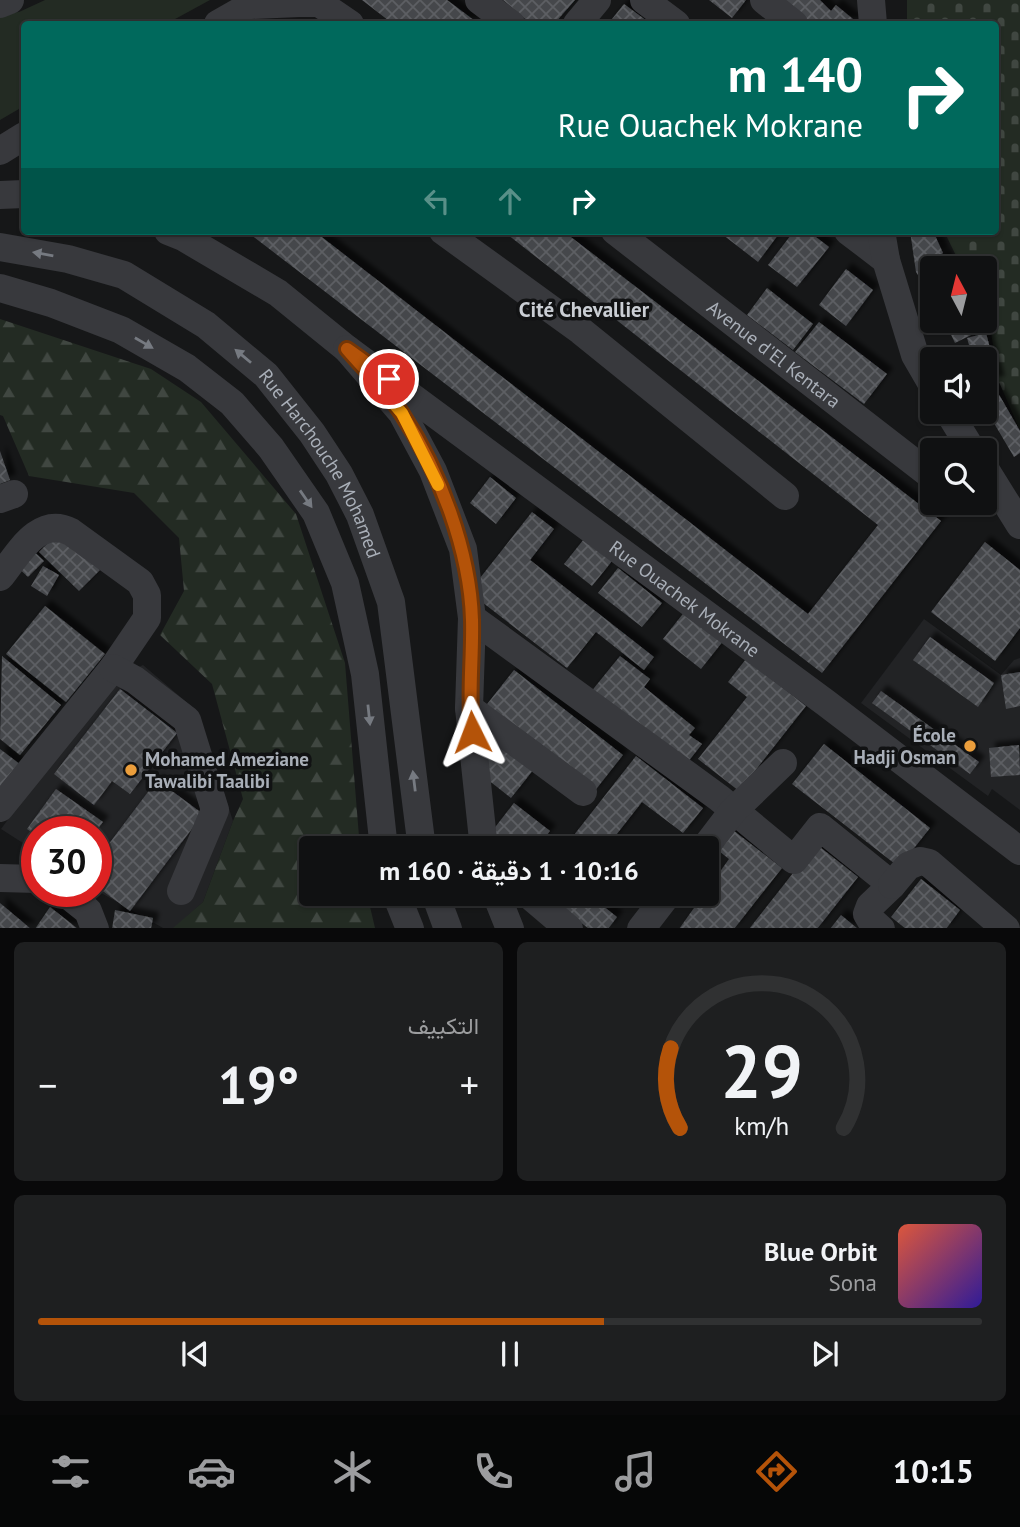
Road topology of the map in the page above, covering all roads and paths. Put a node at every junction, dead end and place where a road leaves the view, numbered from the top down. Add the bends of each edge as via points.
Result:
1 (10, 0) edge
2 (479, 0) edge
3 (597, 0) edge
4 (644, 0) edge
5 (764, 0) edge
6 (871, 0) edge
7 (0, 4) edge
8 (223, 21) edge
9 (346, 21) edge
10 (506, 21) edge
11 (580, 21) edge
12 (672, 21) edge
13 (790, 21) edge
14 (873, 21) edge
15 (21, 138) edge
16 (0, 151) edge
17 (21, 194) edge
18 (0, 195) edge
19 (175, 235) edge
20 (449, 235) edge
21 (620, 235) edge
22 (853, 235) edge
23 (882, 235) edge
24 (0, 247) edge
25 (886, 260) junction
26 (0, 288) edge
27 (347, 349) junction
28 (920, 364) edge
29 (920, 467) edge
30 (997, 491) edge
31 (785, 496) dead end
32 (1020, 525) edge
33 (0, 577) edge
34 (472, 618) junction
35 (113, 668) junction
36 (469, 708) junction
37 (783, 763) dead end
38 (583, 792) dead end
39 (0, 808) edge
40 (733, 811) junction
41 (383, 836) edge
42 (420, 836) edge
43 (483, 836) edge
44 (714, 836) edge
45 (1020, 851) edge
46 (0, 878) edge
47 (21, 879) edge
48 (892, 884) junction
49 (181, 891) dead end
50 (401, 906) edge
51 (439, 906) edge
52 (501, 906) edge
53 (542, 906) edge
54 (659, 906) edge
55 (83, 907) edge
56 (95, 928) edge
57 (410, 928) edge
58 (448, 928) edge
59 (510, 928) edge
60 (568, 928) edge
61 (642, 928) edge
62 (880, 928) edge
63 (1005, 928) edge

1 - 7 street
2 - 10 street
3 - 11 street
4 - 12 street
5 - 13 street
6 - 14 street
8 - 9 street via 251,5 319,3
15 - 16 street
17 - 18 street
19 - 27 street via 278,293
20 - 31 street via 581,331
21 - 29 street, Avenue d'El Kentara
22 - 25 street
23 - 25 street
42 -> 24 street, Rue Harchouche Mohamed via 391,602 360,515 312,433 266,375 206,325 124,275
25 - 28 street
26 -> 41 street, Rue Harchouche Mohamed via 121,330 187,368 232,403 271,448 316,513 345,583 365,674
27 - 34 street via 402,413 433,471 463,549
27 - 45 street, Rue Ouachek Mokrane
30 - 32 street
33 - 35 street via 35,535 52,527 71,532 141,582 149,603 146,618
34 - 36 street
34 - 40 street
35 - 39 street
35 - 49 street via 187,720 215,810
36 - 38 street
36 - 43 street
37 - 40 street
40 - 44 street
40 - 48 street via 794,860 820,827
46 - 47 street
48 - 62 street via 867,914
48 - 63 street via 908,866 929,863
50 - 57 street
51 - 58 street
52 - 59 street
53 - 60 street
54 - 61 street
55 - 56 street

